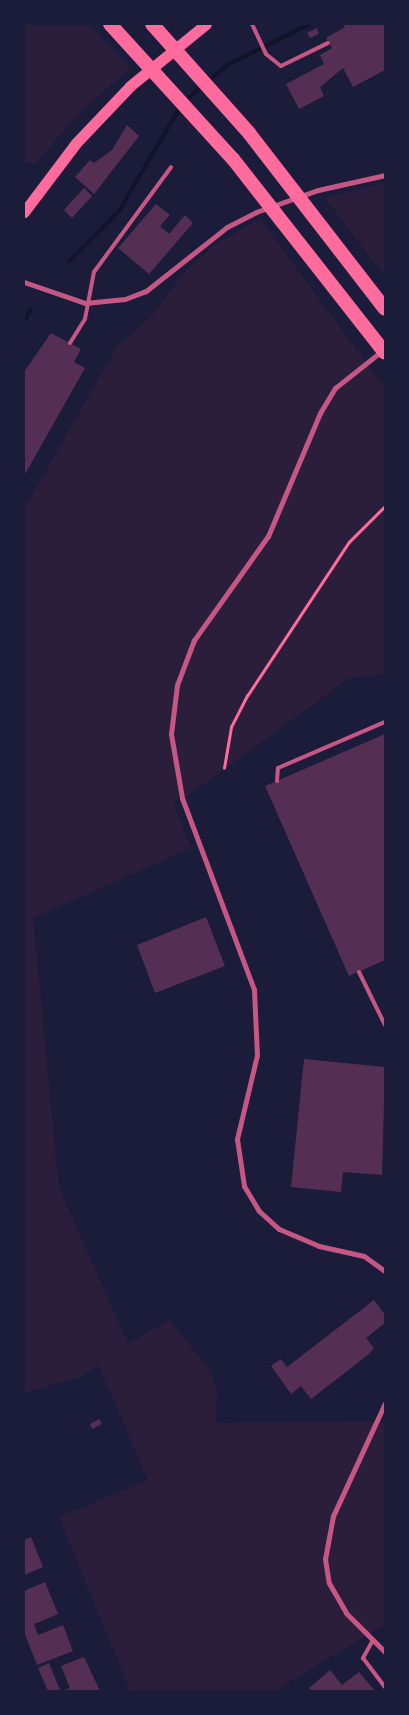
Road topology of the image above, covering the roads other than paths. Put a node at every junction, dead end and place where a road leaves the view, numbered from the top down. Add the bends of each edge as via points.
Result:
1 (110, 24) edge
2 (152, 24) edge
3 (206, 24) edge
4 (252, 24) edge
5 (328, 42) dead end
6 (171, 167) dead end
7 (385, 175) edge
8 (25, 208) edge
9 (24, 282) edge
10 (85, 303) junction
11 (385, 309) edge
12 (70, 343) dead end
13 (385, 349) edge
14 (385, 353) edge
15 (385, 722) edge
16 (278, 781) dead end
17 (359, 972) dead end
18 (385, 1025) edge
19 (385, 1271) edge
20 (385, 1403) edge
21 (373, 1640) junction
22 (385, 1652) edge
23 (385, 1687) edge

1 - 14 highway via 233,160
2 - 11 highway via 249,133
3 - 8 main road via 130,86 76,143
4 - 5 lane via 266,54 281,66
6 - 10 lane via 94,272
7 - 10 street via 318,190 256,212 227,227 146,292 125,299
9 - 10 street
10 - 12 lane via 85,319
13 - 19 street via 345,377 320,413 273,527 187,653 174,696 170,734 182,798 254,990 257,1055 237,1139 244,1186 259,1210 279,1229 319,1246 364,1256
15 - 16 lane via 278,768 274,774
17 - 18 lane
20 - 21 street via 333,1516 325,1559 328,1583 346,1614
21 - 22 street
21 - 23 lane via 364,1658

